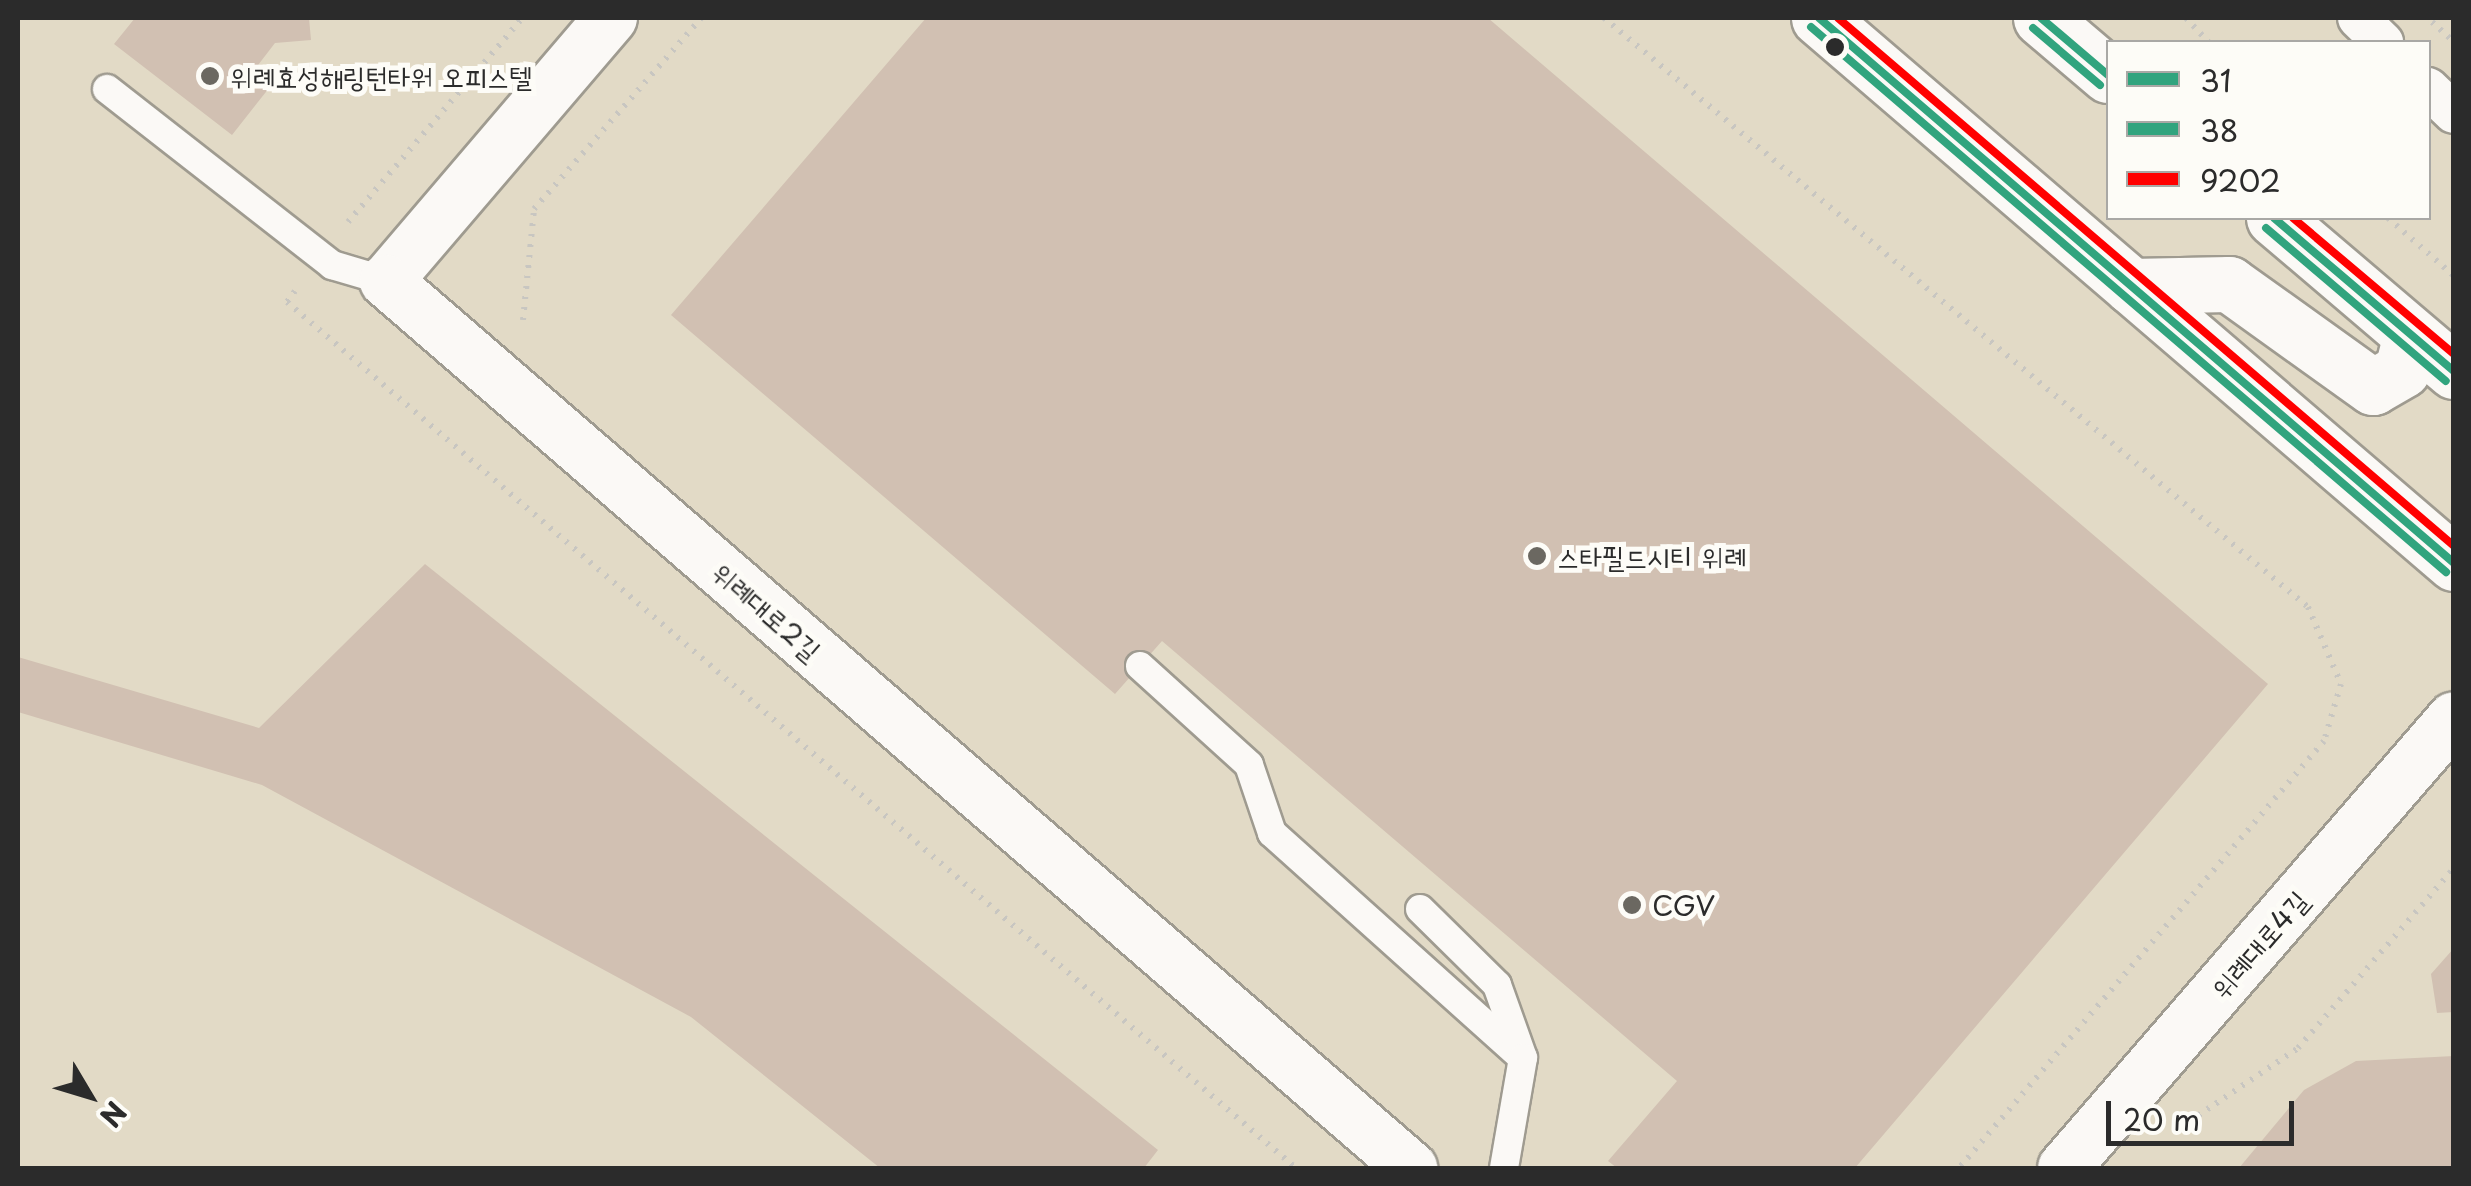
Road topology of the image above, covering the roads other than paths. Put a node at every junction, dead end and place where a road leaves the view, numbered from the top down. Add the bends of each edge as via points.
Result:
1 (612, 18) edge
2 (1819, 18) edge
3 (2042, 18) edge
4 (2358, 18) edge
5 (2381, 40) edge
6 (2106, 73) edge
7 (107, 89) dead end
8 (2431, 91) edge
9 (2454, 113) edge
10 (2276, 220) edge
11 (386, 282) junction
12 (2132, 286) junction
13 (2411, 335) junction
14 (2454, 371) edge
15 (2454, 563) edge
16 (1140, 666) dead end
17 (2454, 718) edge
18 (1420, 908) dead end
19 (1523, 1058) junction
20 (1410, 1168) edge
21 (1504, 1168) edge
22 (2064, 1168) edge

1 - 11 street
2 - 12 main road
3 - 6 main road
4 - 5 street
7 - 11 lane via 332,265
8 - 9 street
10 - 13 main road
11 - 20 street, 위례대로2길
12 - 13 main road via 2229,284 2373,387 2402,370
12 - 15 main road
13 - 14 main road
16 - 19 lane via 1249,764 1272,833
17 - 22 street, 위례대로4길
18 - 19 lane via 1497,985
19 - 21 lane

